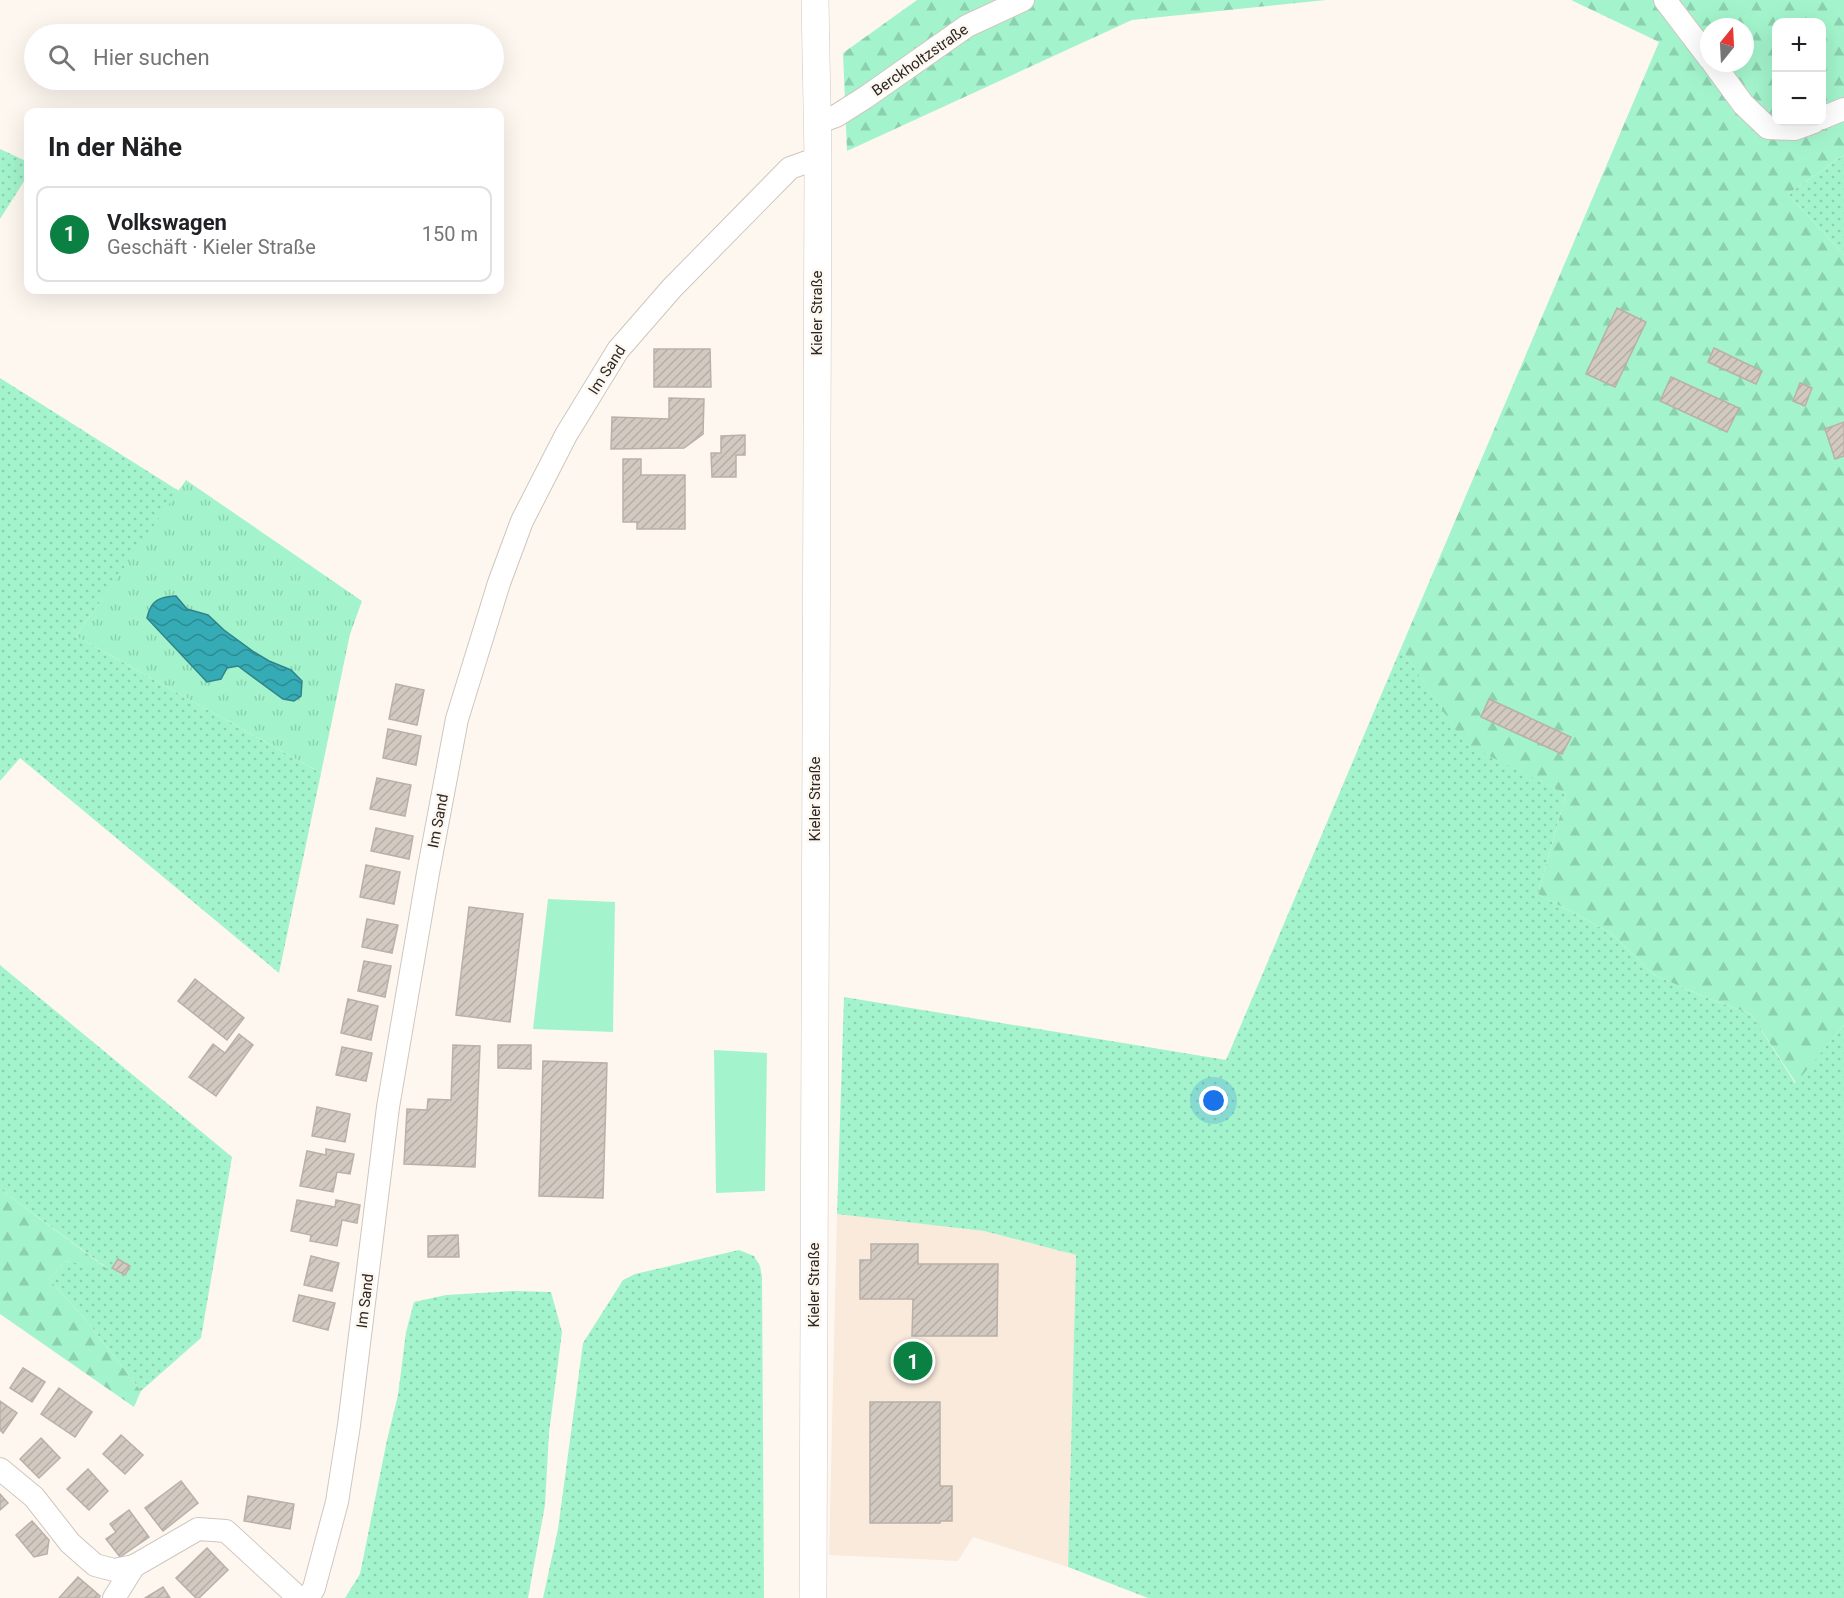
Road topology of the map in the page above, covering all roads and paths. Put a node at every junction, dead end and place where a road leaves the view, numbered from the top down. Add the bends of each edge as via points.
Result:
1 (815, 0) edge
2 (1023, 0) edge
3 (1665, 0) edge
4 (1700, 46) edge
5 (1720, 72) edge
6 (1844, 109) edge
7 (1826, 116) edge
8 (817, 123) junction
9 (1804, 126) edge
10 (818, 158) junction
11 (0, 1469) edge
12 (134, 1566) junction
13 (114, 1598) edge
14 (299, 1598) edge
15 (308, 1598) edge
16 (813, 1598) edge

1 - 8 main road, Kieler Straße
2 - 8 street, Berckholtzstraße via 967,26 866,98
3 - 4 street
5 - 9 street via 1743,104 1768,128
6 - 7 street
8 - 10 main road, Kieler Straße
10 - 15 street, Im Sand via 790,168 672,288 618,350 566,435 522,521 499,583 457,719 438,818 388,1107 337,1502
10 - 16 main road, Kieler Straße
11 - 12 street via 34,1497 70,1543 94,1565 114,1570
12 - 13 street
12 - 14 street via 198,1529 226,1531

